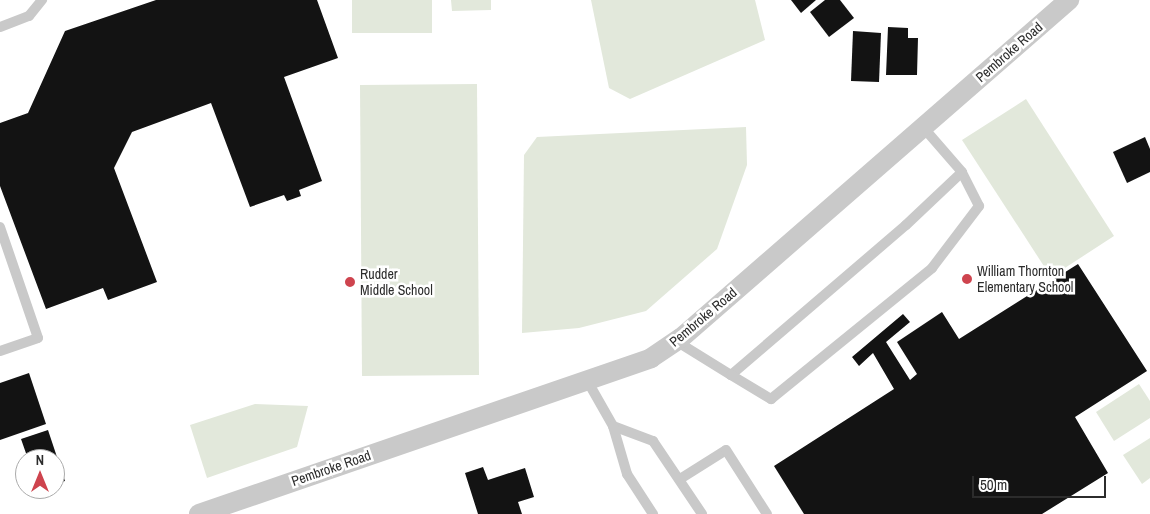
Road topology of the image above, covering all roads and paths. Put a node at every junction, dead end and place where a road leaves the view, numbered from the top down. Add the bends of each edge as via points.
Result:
1 (42, 0) edge
2 (1069, 0) edge
3 (0, 27) edge
4 (923, 127) junction
5 (962, 172) junction
6 (0, 227) edge
7 (676, 341) junction
8 (0, 351) edge
9 (731, 375) junction
10 (588, 382) junction
11 (613, 426) junction
12 (680, 479) junction
13 (199, 514) edge
14 (653, 514) edge
15 (702, 514) edge
16 (767, 514) edge

1 - 3 lane via 29,16
2 - 4 street, Pembroke Road
4 - 5 lane
4 - 7 street, Pembroke Road
5 - 9 lane
5 - 9 lane via 979,206 932,268 771,399
6 - 8 lane via 38,338
7 - 9 lane
7 - 10 street, Pembroke Road via 650,358
10 - 11 lane
10 - 13 street, Pembroke Road
11 - 12 lane via 653,440
11 - 14 lane via 627,474
12 - 15 lane
12 - 16 lane via 726,450

